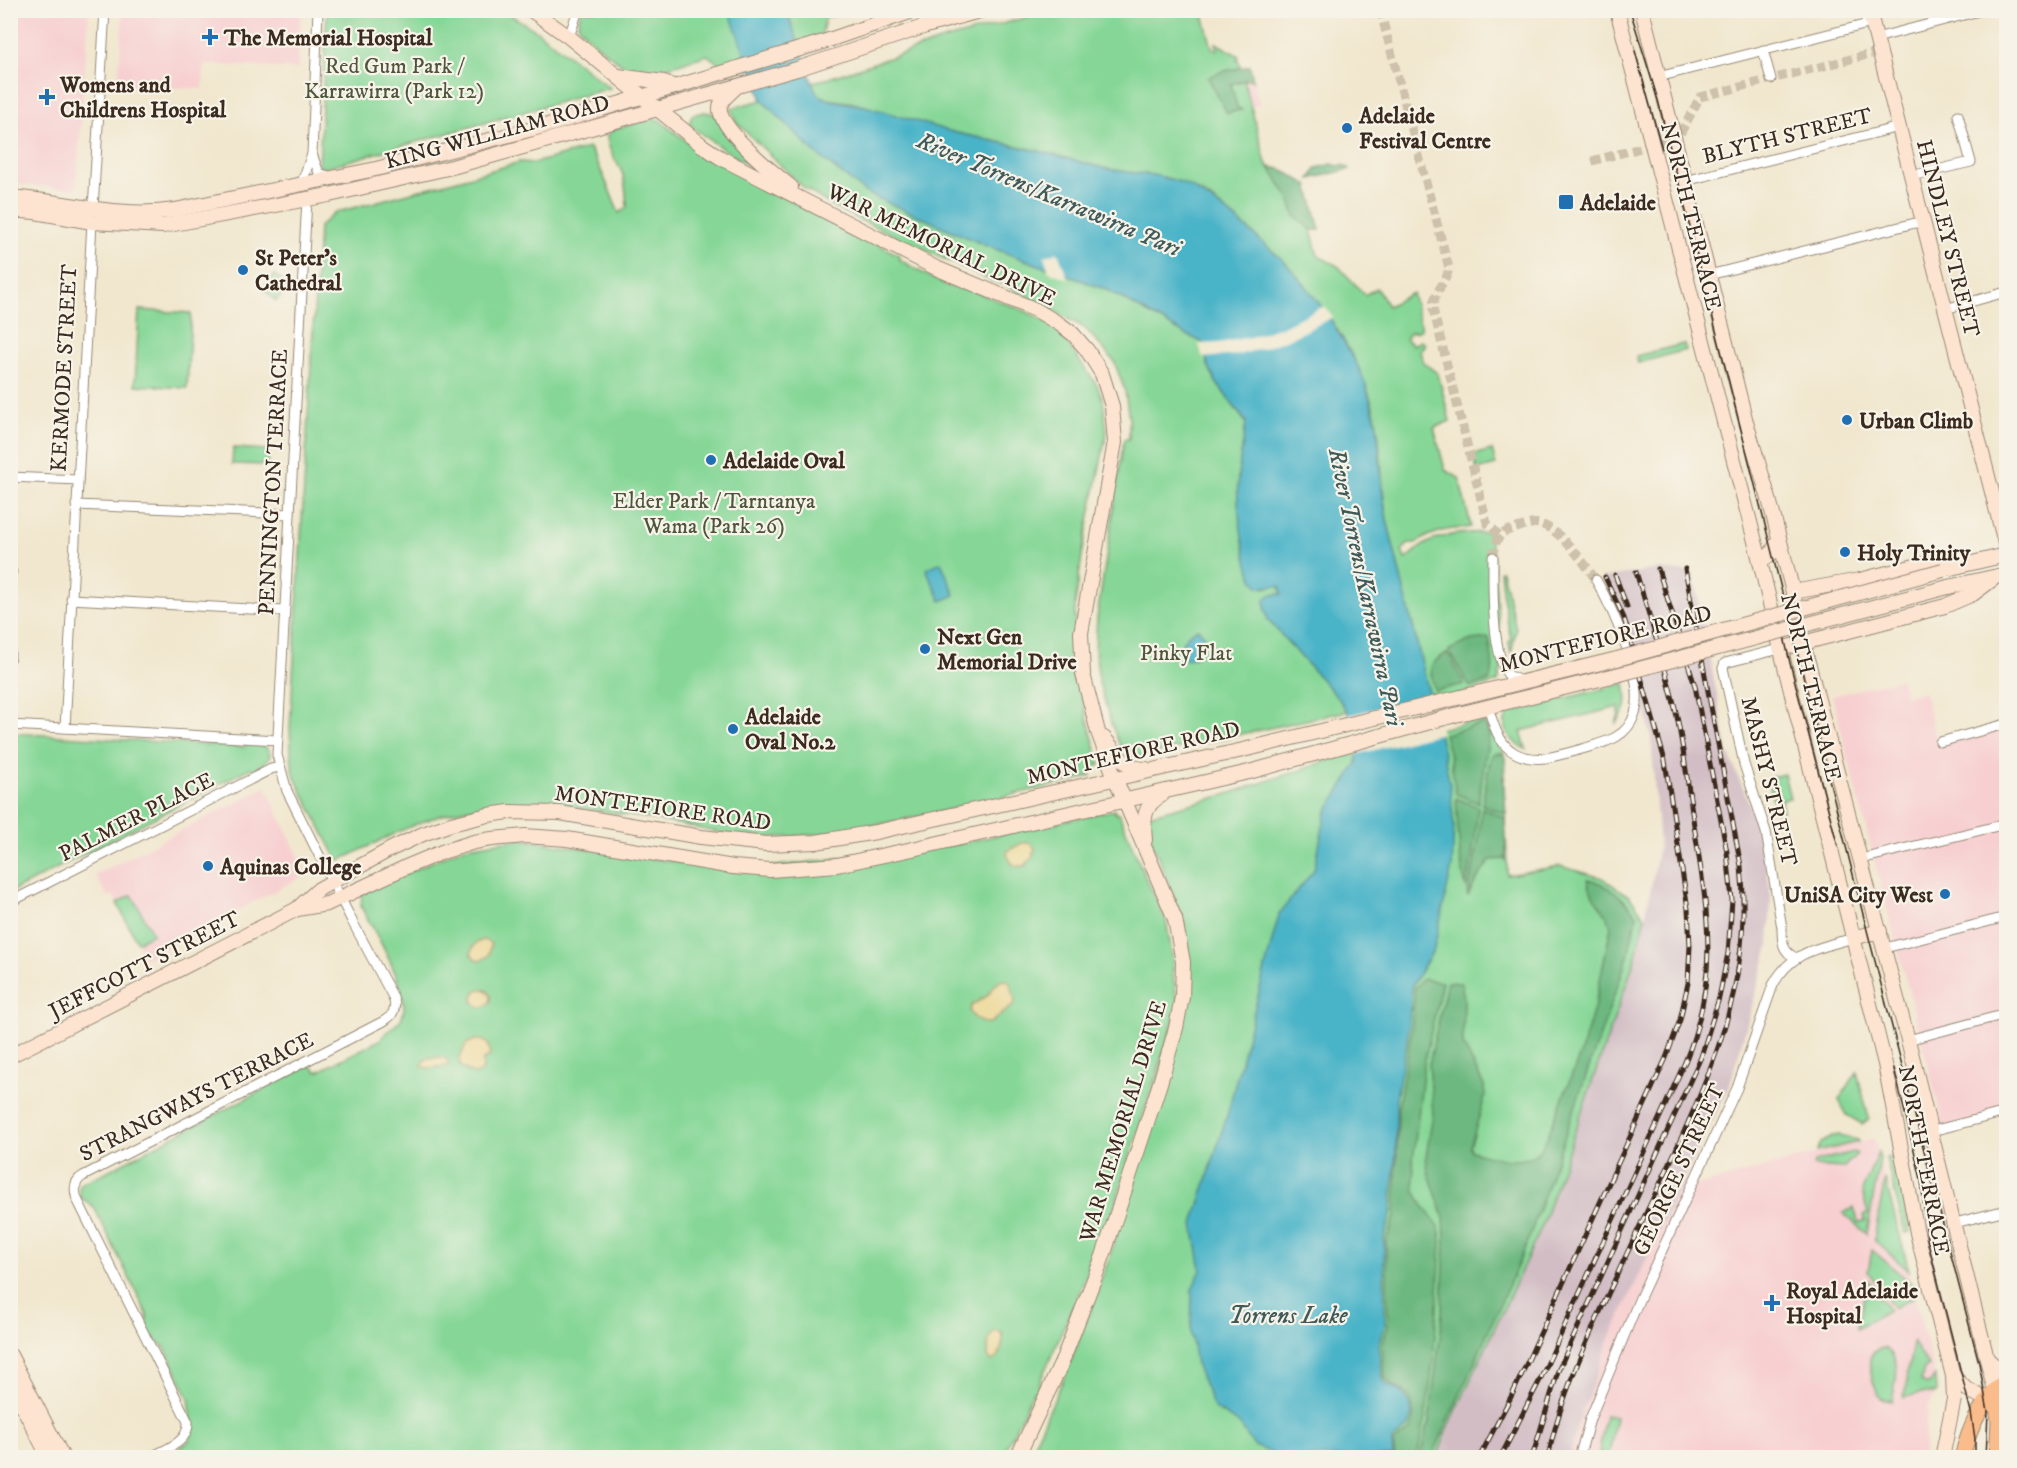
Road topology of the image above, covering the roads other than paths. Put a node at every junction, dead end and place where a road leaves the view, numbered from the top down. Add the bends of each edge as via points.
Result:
1 (105, 10) edge
2 (318, 10) edge
3 (531, 10) edge
4 (578, 10) edge
5 (983, 10) edge
6 (1617, 10) edge
7 (1642, 10) edge
8 (1983, 10) edge
9 (910, 11) edge
10 (1870, 17) edge
11 (913, 31) junction
12 (569, 37) junction
13 (1876, 38) junction
14 (1763, 50) junction
15 (616, 76) junction
16 (1659, 77) junction
17 (1771, 79) dead end
18 (675, 87) junction
19 (735, 87) junction
20 (642, 97) junction
21 (658, 109) junction
22 (1958, 115) dead end
23 (1899, 127) junction
24 (312, 154) junction
25 (1911, 176) junction
26 (333, 178) junction
27 (1685, 181) junction
28 (301, 185) junction
29 (10, 197) edge
30 (308, 199) junction
31 (813, 206) junction
32 (10, 210) edge
33 (93, 215) junction
34 (1923, 221) junction
35 (1708, 274) junction
36 (1687, 280) junction
37 (2007, 292) edge
38 (1945, 309) junction
39 (10, 477) edge
40 (78, 480) junction
41 (76, 505) junction
42 (290, 514) junction
43 (1779, 539) junction
44 (2007, 547) edge
45 (2007, 555) edge
46 (1493, 557) tunnel mouth
47 (1760, 561) junction
48 (1959, 566) junction
49 (2002, 576) edge
50 (1596, 580) tunnel mouth
51 (1793, 592) junction
52 (71, 599) junction
53 (284, 611) junction
54 (10, 641) edge
55 (1803, 643) junction
56 (1780, 649) junction
57 (10, 658) edge
58 (1502, 664) junction
59 (1524, 681) junction
60 (1492, 688) junction
61 (1488, 707) junction
62 (2007, 724) edge
63 (10, 725) edge
64 (65, 728) junction
65 (1098, 732) junction
66 (277, 740) junction
67 (1940, 742) dead end
68 (279, 767) junction
69 (1160, 768) junction
70 (1115, 778) junction
71 (1175, 789) junction
72 (1125, 801) junction
73 (2007, 824) edge
74 (656, 830) junction
75 (1147, 851) junction
76 (652, 853) junction
77 (1861, 859) junction
78 (332, 881) junction
79 (341, 899) junction
80 (10, 903) edge
81 (297, 909) junction
82 (2007, 917) edge
83 (1880, 932) junction
84 (1853, 938) junction
85 (1885, 948) junction
86 (1797, 958) junction
87 (395, 1010) joint
88 (2007, 1014) edge
89 (1908, 1040) junction
90 (10, 1056) edge
91 (2007, 1112) edge
92 (1932, 1131) junction
93 (2007, 1210) edge
94 (1955, 1223) junction
95 (10, 1354) edge
96 (1988, 1360) junction
97 (2007, 1372) edge
98 (1953, 1376) junction
99 (10, 1381) edge
100 (1998, 1394) edge
101 (1954, 1399) junction
102 (49, 1458) edge
103 (63, 1458) edge
104 (149, 1458) edge
105 (1017, 1458) edge
106 (1579, 1458) edge
107 (1942, 1458) edge
108 (1962, 1458) edge
109 (1997, 1458) edge

1 - 33 street, KERMODE STREET
2 - 24 street
3 - 12 main road, WAR MEMORIAL DRIVE
4 - 12 street
5 - 11 main road, KING WILLIAM ROAD
6 - 36 main road, NORTH TERRACE
7 - 16 main road, NORTH TERRACE
8 - 13 street
9 - 11 main road
9 - 18 main road, KING WILLIAM ROAD
10 - 13 main road, HINDLEY STREET
10 - 14 street
11 - 19 main road, KING WILLIAM ROAD
12 - 15 main road, WAR MEMORIAL DRIVE
13 - 23 main road, HINDLEY STREET
14 - 16 street
14 - 17 street
15 - 18 main road
15 - 20 main road, WAR MEMORIAL DRIVE
16 - 27 main road, NORTH TERRACE
18 - 20 main road, KING WILLIAM ROAD
19 - 21 main road, KING WILLIAM ROAD
19 - 31 main road via 720,105 723,121
20 - 21 main road, WAR MEMORIAL DRIVE
20 - 26 main road, KING WILLIAM ROAD via 414,160
21 - 30 main road, KING WILLIAM ROAD via 452,167
21 - 31 main road, WAR MEMORIAL DRIVE via 721,158
22 - 25 street via 1971,162
23 - 25 main road, HINDLEY STREET
23 - 27 street, BLYTH STREET
24 - 26 street via 321,175
24 - 28 street
25 - 34 main road, HINDLEY STREET
26 - 28 main road, KING WILLIAM ROAD
26 - 30 main road via 314,188
27 - 35 main road, NORTH TERRACE
28 - 33 main road, KING WILLIAM ROAD via 164,212
29 - 33 main road, KING WILLIAM ROAD
30 - 33 main road, KING WILLIAM ROAD via 163,226
30 - 42 street, PENNINGTON TERRACE
31 - 65 main road, WAR MEMORIAL DRIVE via 936,268 1042,313 1073,334 1102,374 1112,406 1115,442 1081,633 1083,674
32 - 33 main road, KING WILLIAM ROAD
33 - 40 street, KERMODE STREET
34 - 35 street
34 - 38 main road, HINDLEY STREET
35 - 36 main road
35 - 43 main road, NORTH TERRACE
36 - 47 main road, NORTH TERRACE
37 - 38 street
38 - 44 main road, HINDLEY STREET
39 - 40 street
40 - 41 street, KERMODE STREET
41 - 42 street
41 - 52 street, KERMODE STREET
42 - 53 street, PENNINGTON TERRACE
43 - 47 main road via 1772,553
43 - 51 main road, NORTH TERRACE
45 - 48 main road, MONTEFIORE ROAD
46 - 58 street via 1495,623
47 - 56 main road, NORTH TERRACE
48 - 51 main road via 1942,559
48 - 59 main road, MONTEFIORE ROAD, bridge via 1617,660
49 - 55 main road via 1945,606
49 - 61 main road, MONTEFIORE ROAD, bridge
50 - 61 street via 1618,624 1637,688 1637,705 1628,726 1607,741 1546,758 1530,758 1507,747 1494,728
51 - 55 main road, NORTH TERRACE
52 - 53 street
52 - 64 street, KERMODE STREET
53 - 66 street, PENNINGTON TERRACE
54 - 57 street
55 - 56 main road
55 - 77 main road, NORTH TERRACE
56 - 84 main road, NORTH TERRACE
56 - 86 street, MASHY STREET via 1725,663 1723,668 1744,764 1766,832 1782,941 1785,951
58 - 59 street via 1510,678
58 - 60 street via 1500,679
59 - 60 main road, MONTEFIORE ROAD
60 - 69 main road, MONTEFIORE ROAD
61 - 71 main road, MONTEFIORE ROAD
62 - 67 street
63 - 64 street, PALMER PLACE
64 - 66 street, PALMER PLACE
65 - 69 main road via 1131,767
65 - 70 main road, WAR MEMORIAL DRIVE
66 - 68 street, PENNINGTON TERRACE
68 - 78 street, PENNINGTON TERRACE
68 - 80 street, PALMER PLACE
69 - 70 main road, MONTEFIORE ROAD
70 - 72 main road, WAR MEMORIAL DRIVE
70 - 74 main road, MONTEFIORE ROAD via 816,842 745,843
71 - 72 main road, MONTEFIORE ROAD
71 - 75 main road via 1156,798 1147,808
72 - 75 main road, WAR MEMORIAL DRIVE
72 - 76 main road, MONTEFIORE ROAD via 837,865 770,870
73 - 77 street
74 - 76 main road
74 - 78 main road, MONTEFIORE ROAD via 560,813 488,815 423,834
75 - 105 main road, WAR MEMORIAL DRIVE via 1179,933 1184,974 1180,1011 1132,1171 1084,1309
76 - 79 main road, MONTEFIORE ROAD via 541,837 492,838 442,852
77 - 83 main road, NORTH TERRACE
78 - 79 street, PENNINGTON TERRACE
78 - 81 main road, JEFFCOTT STREET
79 - 81 main road, JEFFCOTT STREET
79 - 87 street, PENNINGTON TERRACE via 393,997
81 - 90 main road, JEFFCOTT STREET
82 - 85 street
83 - 84 main road
83 - 85 main road, NORTH TERRACE
84 - 86 street, GEORGE STREET
84 - 98 main road, NORTH TERRACE via 1885,1064 1914,1217
85 - 89 main road, NORTH TERRACE
86 - 106 street, GEORGE STREET via 1782,969 1773,985 1737,1088 1639,1300 1597,1402
87 - 104 street, STRANGWAYS TERRACE via 384,1021 77,1182 77,1199 188,1422 183,1439
88 - 89 street
89 - 92 main road, NORTH TERRACE
91 - 92 street
92 - 94 main road, NORTH TERRACE
93 - 94 street
94 - 96 main road, NORTH TERRACE
95 - 103 main road
96 - 97 main road
96 - 100 main road, NORTH TERRACE
98 - 100 main road via 1965,1388
98 - 101 main road, NORTH TERRACE
99 - 102 main road
100 - 101 main road
100 - 108 main road via 1970,1430
100 - 109 main road
101 - 107 main road, NORTH TERRACE

